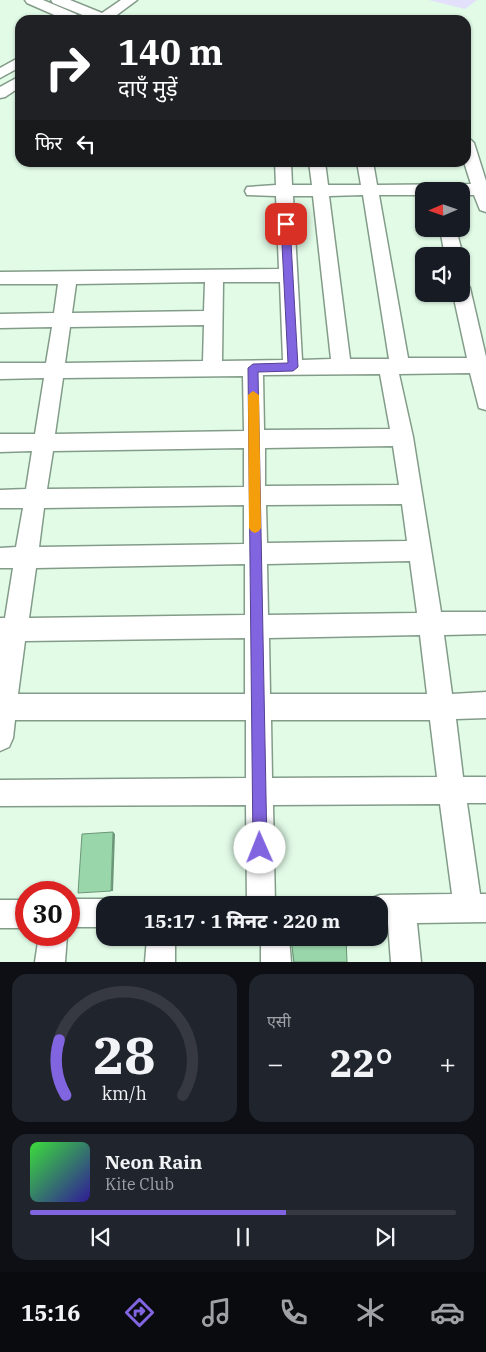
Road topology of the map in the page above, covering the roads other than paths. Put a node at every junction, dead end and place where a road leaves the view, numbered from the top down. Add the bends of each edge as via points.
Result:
1 (32, 0) edge
2 (58, 0) edge
3 (130, 0) edge
4 (67, 15) edge
5 (95, 15) edge
6 (109, 15) edge
7 (15, 64) edge
8 (0, 74) edge
9 (15, 84) edge
10 (0, 94) edge
11 (471, 156) edge
12 (283, 167) edge
13 (318, 167) edge
14 (366, 167) edge
15 (470, 189) edge
16 (484, 189) edge
17 (370, 190) junction
18 (415, 190) edge
19 (253, 191) dead end
20 (284, 191) junction
21 (320, 191) junction
22 (486, 206) edge
23 (288, 275) junction
24 (214, 276) junction
25 (0, 278) edge
26 (68, 278) junction
27 (465, 302) edge
28 (212, 318) junction
29 (62, 320) junction
30 (0, 321) edge
31 (482, 365) edge
32 (394, 366) junction
33 (293, 367) junction
34 (341, 367) junction
35 (212, 368) junction
36 (253, 368) junction
37 (0, 370) edge
38 (55, 370) junction
39 (486, 402) edge
40 (402, 437) junction
41 (254, 439) junction
42 (43, 442) junction
43 (0, 443) edge
44 (412, 494) junction
45 (255, 496) junction
46 (0, 498) edge
47 (36, 498) junction
48 (421, 552) junction
49 (256, 554) junction
50 (27, 557) junction
51 (0, 558) edge
52 (429, 623) junction
53 (486, 623) edge
54 (257, 627) junction
55 (7, 630) edge
56 (486, 704) edge
57 (2, 707) edge
58 (258, 707) junction
59 (440, 707) junction
60 (0, 738) edge
61 (486, 790) edge
62 (451, 791) junction
63 (259, 792) junction
64 (0, 793) edge
65 (261, 896) edge
66 (477, 908) edge
67 (390, 909) edge
68 (80, 913) edge
69 (96, 913) edge
70 (0, 914) edge
71 (15, 914) edge
72 (52, 946) edge
73 (161, 946) edge
74 (276, 946) edge
75 (50, 962) edge
76 (160, 962) edge
77 (276, 962) edge
78 (406, 962) edge

1 - 4 street
2 - 5 street
3 - 6 street
7 - 8 street
9 - 10 street
11 - 16 street
12 - 20 street
13 - 21 street
14 - 17 street
15 - 16 street
16 - 22 street
17 - 18 street
17 - 21 street
17 - 32 street
19 - 20 street
20 - 21 street
20 - 23 street
21 - 34 street
23 - 24 street
23 - 33 street
24 - 26 street
24 - 28 street
25 - 26 street
26 - 29 street
27 - 31 street
28 - 29 street
28 - 35 street
29 - 30 street
29 - 38 street
31 - 32 street
31 - 39 street
32 - 34 street
32 - 40 street
33 - 34 street
33 - 36 street
35 - 36 street
35 - 38 street
36 - 41 street
37 - 38 street
38 - 42 street
40 - 41 street
40 - 44 street
41 - 42 street
41 - 45 street
42 - 43 street
42 - 47 street
44 - 45 street
44 - 48 street
45 - 47 street
45 - 49 street
46 - 47 street
47 - 50 street
48 - 49 street
48 - 52 street
49 - 50 street
49 - 54 street
50 - 51 street
50 - 55 street
52 - 53 street
52 - 54 street
52 - 59 street
54 - 55 street
54 - 58 street
55 - 57 street
56 - 59 street
57 - 58 street
57 - 60 street
58 - 59 street
58 - 63 street
59 - 62 street
61 - 62 street
62 - 63 street
62 - 66 street
63 - 64 street
63 - 65 street
66 - 67 street
67 - 78 street
68 - 69 street
70 - 71 street
72 - 75 street
73 - 76 street
74 - 77 street

